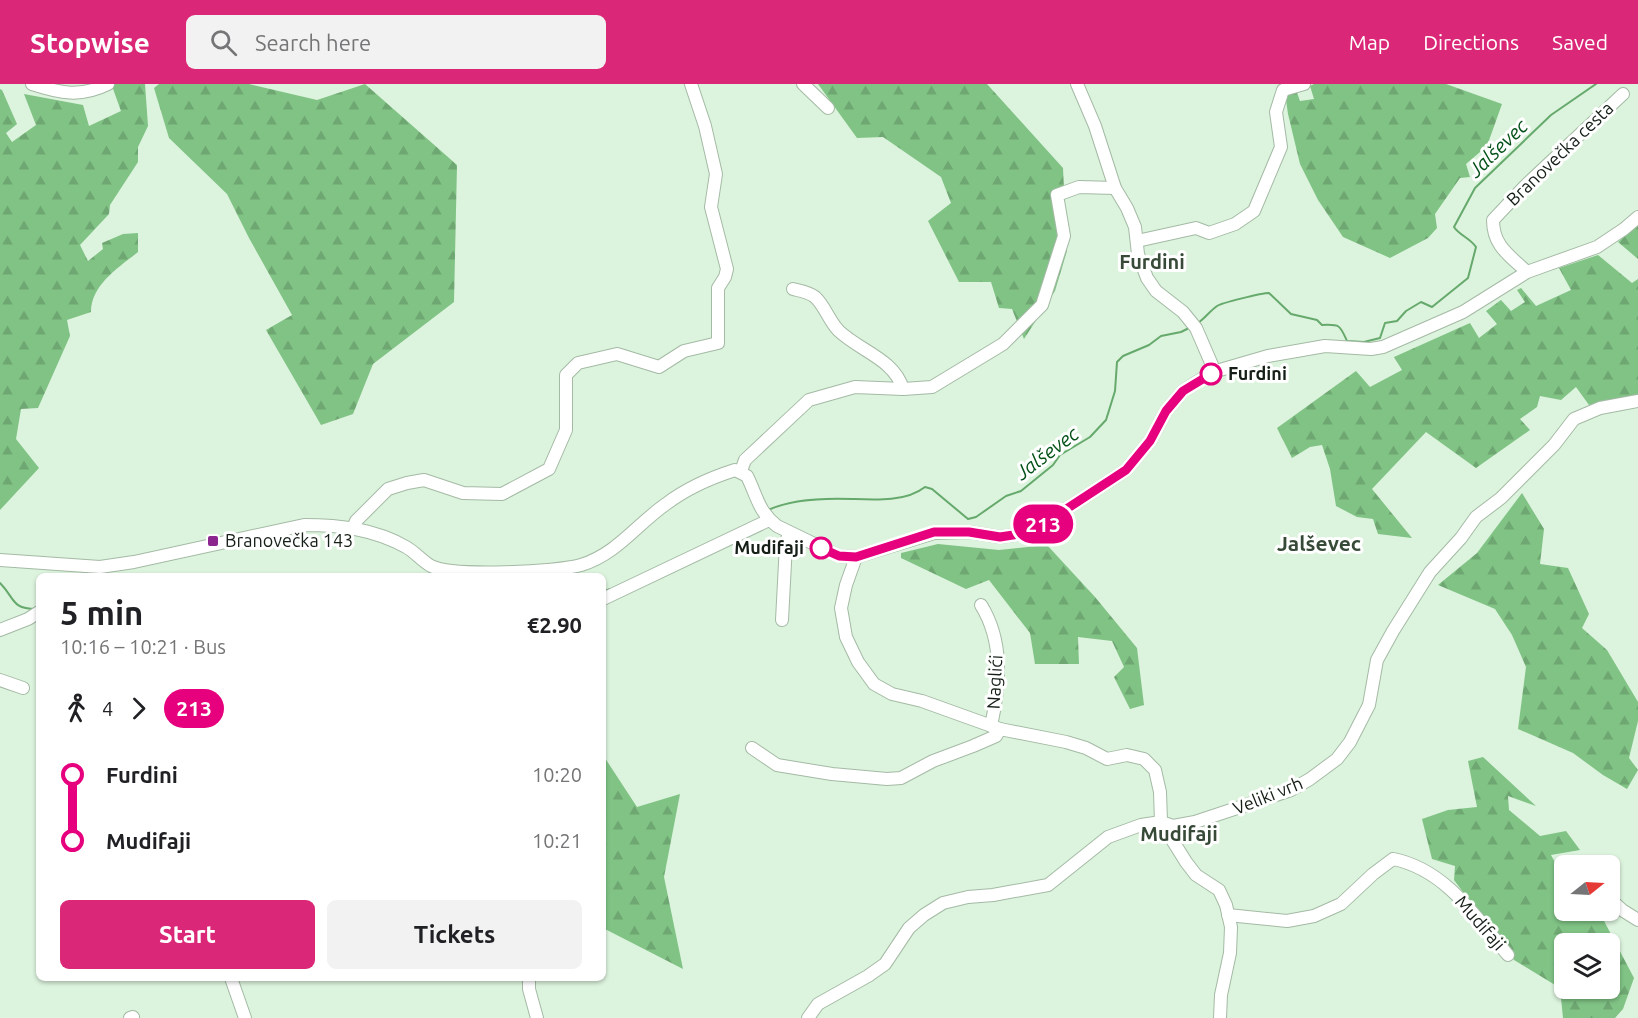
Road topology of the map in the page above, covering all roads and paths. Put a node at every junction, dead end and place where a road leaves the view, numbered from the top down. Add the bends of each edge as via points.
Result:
1 (32, 84) edge
2 (108, 84) edge
3 (691, 84) edge
4 (803, 84) edge
5 (1077, 84) edge
6 (1304, 84) edge
7 (1623, 94) dead end
8 (828, 108) dead end
9 (1115, 189) junction
10 (1638, 217) edge
11 (1137, 241) junction
12 (1527, 272) junction
13 (793, 289) dead end
14 (1213, 372) junction
15 (903, 389) junction
16 (1638, 401) edge
17 (741, 471) junction
18 (765, 515) junction
19 (353, 528) junction
20 (789, 532) junction
21 (856, 557) junction
22 (0, 560) edge
23 (93, 571) edge
24 (606, 597) edge
25 (981, 605) dead end
26 (36, 614) edge
27 (782, 620) dead end
28 (0, 630) edge
29 (0, 680) edge
30 (22, 688) dead end
31 (995, 728) junction
32 (752, 748) dead end
33 (1161, 822) junction
34 (1620, 908) edge
35 (1228, 915) junction
36 (1638, 920) edge
37 (1508, 955) dead end
38 (232, 981) edge
39 (530, 981) edge
40 (245, 1018) edge
41 (537, 1018) edge
42 (808, 1018) edge
43 (1220, 1018) edge

1 - 2 street via 60,93 80,93
3 - 19 street via 716,174 711,207 727,269 718,288 718,343 684,351 659,367 616,354 578,363 566,375 566,430 549,469 502,494 463,493 424,480 407,483 388,489
4 - 8 street
5 - 9 street
6 - 11 street via 1283,90 1276,112 1281,147 1254,212 1209,233 1196,228
7 - 12 street, Branovečka cesta via 1493,220 1496,241
9 - 11 street via 1127,208
9 - 15 street via 1079,188 1057,195 1064,236 1042,305 1003,344 932,387
10 - 12 street via 1597,247
11 - 14 street via 1147,278 1196,328
12 - 14 street via 1463,312 1383,347 1325,346 1268,356
13 - 15 street via 816,298 841,333 885,364 900,378
14 - 21 street via 1183,391 1126,470 1042,525 1000,537 934,532
15 - 17 street via 855,387 809,400 745,460
16 - 33 street, Veliki vrh via 1600,408 1574,419 1501,498 1476,517 1430,572 1393,631 1377,660 1369,705 1337,759 1291,790 1271,798 1195,822 1173,826
17 - 18 street
17 - 19 street via 715,476 688,489 602,557 579,566 450,571 432,566 387,537
18 - 20 street
18 - 24 street
19 - 23 street via 304,525
20 - 21 street via 839,556
20 - 27 street
21 - 31 street via 841,608 846,637 874,684 892,694
22 - 23 street
25 - 31 street, Naglići via 993,628 998,653
26 - 28 street
29 - 30 street
31 - 32 street via 996,735 894,779 777,765
31 - 33 street via 1066,742 1107,759 1127,755 1144,759 1155,770
33 - 35 street via 1196,875 1218,890
33 - 42 street, Veliki vrh via 1108,837 1048,885 943,903 909,928 885,964 818,1004
34 - 36 street
35 - 37 street, Mudifaji via 1287,921 1314,916 1341,904 1393,859 1408,862 1457,894
35 - 43 street via 1230,953
38 - 40 street
39 - 41 street

